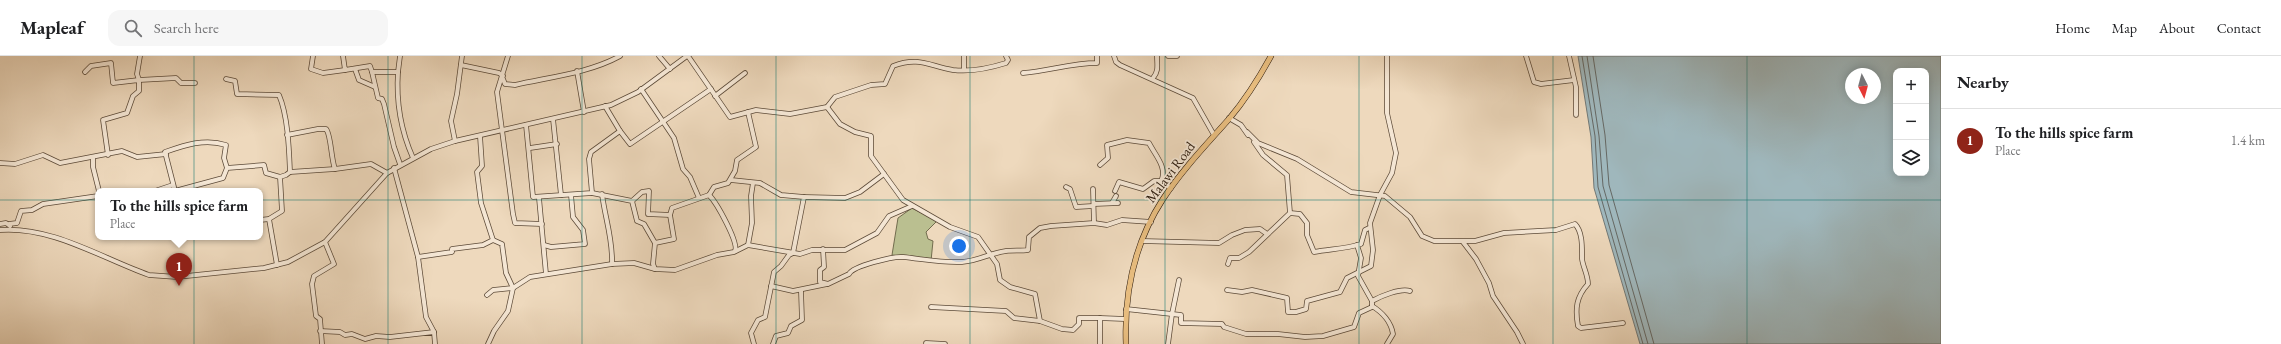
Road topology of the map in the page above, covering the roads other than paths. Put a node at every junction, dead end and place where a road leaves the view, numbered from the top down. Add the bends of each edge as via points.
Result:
1 (140, 56) edge
2 (313, 56) edge
3 (343, 56) edge
4 (400, 56) edge
5 (462, 56) edge
6 (508, 56) edge
7 (607, 56) edge
8 (620, 56) edge
9 (660, 56) edge
10 (687, 56) edge
11 (964, 56) edge
12 (1006, 56) edge
13 (1097, 56) edge
14 (1114, 56) edge
15 (1157, 56) edge
16 (1168, 56) edge
17 (1177, 56) edge
18 (1271, 56) edge
19 (1387, 56) edge
20 (1526, 56) edge
21 (1569, 56) edge
22 (925, 58) edge
23 (608, 62) junction
24 (461, 65) junction
25 (356, 69) junction
26 (670, 69) junction
27 (344, 70) junction
28 (964, 70) junction
29 (577, 71) junction
30 (86, 72) dead end
31 (372, 72) junction
32 (398, 72) junction
33 (1023, 73) dead end
34 (745, 74) dead end
35 (503, 78) junction
36 (1153, 78) junction
37 (226, 79) dead end
38 (139, 80) junction
39 (1574, 80) junction
40 (195, 83) dead end
41 (375, 87) junction
42 (641, 89) junction
43 (711, 89) junction
44 (715, 96) junction
45 (605, 106) junction
46 (827, 108) junction
47 (584, 112) junction
48 (748, 112) junction
49 (1576, 115) dead end
50 (1230, 118) junction
51 (553, 119) junction
52 (664, 122) junction
53 (526, 125) junction
54 (502, 130) junction
55 (620, 131) junction
56 (1247, 132) junction
57 (286, 135) junction
58 (1214, 135) junction
59 (480, 136) junction
60 (455, 141) junction
61 (557, 144) junction
62 (530, 148) junction
63 (166, 154) junction
64 (108, 155) junction
65 (93, 158) junction
66 (413, 158) junction
67 (0, 163) edge
68 (400, 164) junction
69 (1100, 165) dead end
70 (227, 168) junction
71 (394, 168) junction
72 (335, 169) junction
73 (290, 172) junction
74 (387, 173) junction
75 (884, 174) junction
76 (280, 177) junction
77 (731, 180) junction
78 (1161, 181) junction
79 (753, 183) junction
80 (173, 186) joint
81 (1066, 187) dead end
82 (98, 188) edge
83 (166, 188) edge
84 (186, 188) edge
85 (1171, 188) junction
86 (1093, 189) dead end
87 (592, 194) junction
88 (602, 194) junction
89 (561, 195) junction
90 (571, 195) junction
91 (709, 195) junction
92 (95, 196) edge
93 (1380, 196) junction
94 (804, 197) junction
95 (539, 198) junction
96 (700, 198) junction
97 (632, 201) junction
98 (1112, 203) junction
99 (1118, 203) dead end
100 (1093, 205) junction
101 (912, 206) junction
102 (1290, 213) junction
103 (670, 215) junction
104 (269, 219) junction
105 (263, 220) edge
106 (1150, 222) junction
107 (1094, 223) junction
108 (0, 224) edge
109 (9, 224) junction
110 (542, 224) junction
111 (1370, 228) junction
112 (12, 229) junction
113 (0, 230) edge
114 (1267, 234) junction
115 (493, 240) junction
116 (1142, 241) junction
117 (325, 242) junction
118 (655, 242) junction
119 (1463, 242) junction
120 (748, 244) junction
121 (544, 245) junction
122 (1358, 245) junction
123 (823, 249) junction
124 (734, 252) junction
125 (793, 253) junction
126 (991, 256) junction
127 (418, 257) junction
128 (612, 264) junction
129 (1228, 264) dead end
130 (277, 265) junction
131 (656, 269) junction
132 (546, 274) junction
133 (1357, 274) junction
134 (1179, 280) dead end
135 (828, 284) junction
136 (771, 286) junction
137 (514, 288) junction
138 (1227, 290) dead end
139 (802, 291) junction
140 (1410, 291) dead end
141 (488, 295) dead end
142 (1372, 303) junction
143 (932, 306) dead end
144 (1126, 309) junction
145 (1172, 314) junction
146 (1100, 318) junction
147 (1125, 319) junction
148 (1040, 321) junction
149 (1623, 323) dead end
150 (320, 332) junction
151 (434, 332) junction
152 (926, 343) dead end
153 (322, 344) edge
154 (435, 344) edge
155 (488, 344) edge
156 (754, 344) edge
157 (773, 344) edge
158 (945, 344) edge
159 (1100, 344) edge
160 (1126, 344) edge
161 (1168, 344) edge
162 (1387, 344) edge
163 (1522, 344) edge

1 - 38 street via 137,74
2 - 27 street via 311,69 316,72
3 - 27 street
4 - 32 street
5 - 24 street
6 - 35 street
7 - 23 street
8 - 23 street
9 - 26 street
10 - 26 street
10 - 43 street
11 - 28 street
12 - 28 street via 1006,63
13 - 33 street via 1097,63
14 - 36 street via 1120,65
15 - 36 street via 1156,74
16 - 17 street
18 - 50 main road, Malawi Road
19 - 93 street via 1387,113 1396,152 1392,173
20 - 39 street via 1534,82 1541,84
21 - 39 street
22 - 28 street via 954,70
22 - 46 street via 893,66 885,84 871,85 835,97
23 - 29 street
24 - 35 street via 499,73
24 - 60 street via 451,121
25 - 27 street
25 - 31 street via 370,66
25 - 41 street via 359,80
26 - 42 street
29 - 35 street via 516,85 505,84
29 - 47 street
30 - 38 street via 91,66 111,63 113,83
31 - 32 street
31 - 41 street
32 - 66 street via 398,104 407,144
34 - 44 street
35 - 54 street via 497,92
36 - 58 street via 1178,93 1193,98
37 - 57 street via 235,80 237,94 279,95
38 - 40 street via 176,78 182,83
38 - 64 street via 139,91 133,96 127,113 103,120
39 - 49 street
41 - 68 street via 378,98 382,99 384,104
42 - 45 street
42 - 52 street
43 - 44 street
43 - 52 street
44 - 48 street via 730,117
45 - 47 street
45 - 55 street
46 - 48 street via 790,114 765,110
46 - 75 street via 840,124 855,132 871,136 871,156
47 - 51 street
48 - 77 street via 756,147 736,160
50 - 56 street
50 - 58 main road, Malawi Road
51 - 53 street
51 - 61 street
52 - 55 street via 630,144
52 - 96 street via 677,147 682,169 690,177
53 - 54 street
53 - 62 street
54 - 59 street
54 - 110 street via 515,223
55 - 87 street via 591,152 589,159
56 - 93 street via 1258,143 1297,159 1344,189
56 - 102 street via 1263,155 1287,175
57 - 72 street via 326,129
57 - 73 street
58 - 85 main road, Malawi Road
59 - 60 street
59 - 115 street via 482,166 477,172 481,203
60 - 66 street
61 - 62 street
61 - 89 street
62 - 95 street via 533,198
63 - 64 street via 137,157 122,151
63 - 70 street via 198,142 214,141 226,145 224,158
63 - 80 street
64 - 65 street
65 - 67 street via 60,163 43,155 15,164
65 - 82 street
66 - 68 street
68 - 71 street
69 - 78 street via 1108,158 1107,145 1127,140 1149,143 1163,169 1164,176
70 - 76 street via 264,165 266,173
70 - 84 street via 223,178
71 - 74 street
71 - 127 street
72 - 73 street
72 - 74 street via 370,164
73 - 76 street
74 - 117 street
75 - 94 street via 860,192 845,198
75 - 101 street via 903,200
76 - 104 street via 282,211
77 - 79 street
77 - 91 street via 714,187
78 - 85 street
78 - 98 street via 1154,181 1143,189 1119,182
79 - 94 street via 760,183 781,195
79 - 120 street via 752,223
80 - 83 street
81 - 100 street via 1070,189 1076,206
85 - 106 main road, Malawi Road
86 - 100 street
87 - 88 street
87 - 90 street
88 - 97 street
88 - 128 street via 604,214 610,228
89 - 90 street
89 - 95 street
90 - 121 street via 573,217 581,225 585,244 551,247
91 - 96 street
91 - 124 street via 719,208 735,241
92 - 109 street via 43,204 32,210 21,211 17,223
93 - 111 street
93 - 119 street via 1386,196 1407,214 1415,222 1422,236 1434,241
94 - 125 street
95 - 110 street
96 - 103 street via 672,208
97 - 103 street via 642,192 649,191 648,214
97 - 118 street via 637,221 644,224
98 - 99 street
98 - 100 street
100 - 107 street
101 - 123 street via 889,216 877,233 845,250
101 - 126 street via 950,228 978,237
102 - 114 street
102 - 122 street via 1300,214 1307,223 1307,235 1314,252
103 - 118 street via 674,239
104 - 105 street
104 - 130 street
106 - 107 street via 1122,220 1107,225
106 - 116 main road, Malawi Road
107 - 126 street via 1040,228 1029,237 1028,250 1007,250
108 - 109 street
109 - 112 street
110 - 121 street
111 - 122 street via 1365,230 1362,242
111 - 133 street via 1373,250 1371,266
112 - 113 street
112 - 130 street via 57,238 132,268 164,277 184,277
114 - 116 street via 1260,230 1245,230 1219,243
114 - 129 street via 1244,256 1230,258
115 - 127 street via 483,245
115 - 137 street via 502,244 506,273
116 - 144 main road, Malawi Road via 1133,269
117 - 130 street via 288,262
117 - 150 street via 334,264 314,276 312,284
118 - 131 street via 653,264
119 - 149 street via 1504,233 1556,230 1575,224 1580,233 1582,259 1588,284 1577,301 1578,326 1580,328
119 - 163 street via 1476,259 1489,283 1492,296 1517,332
120 - 124 street
120 - 125 street
121 - 132 street
122 - 133 street via 1361,258
123 - 125 street
123 - 135 street via 824,267 820,270 820,282
124 - 131 street via 717,255 675,270
125 - 136 street via 774,272
126 - 135 street via 968,261 937,262 894,257 860,266
126 - 148 street via 997,264 1000,280 1018,290 1035,294
127 - 151 street via 426,317
128 - 131 street via 634,263
128 - 132 street
132 - 137 street via 530,277
133 - 138 street via 1353,274 1345,281 1340,292 1307,301 1306,309 1296,312 1288,312 1287,298 1252,290
133 - 142 street
134 - 145 street
135 - 139 street
136 - 139 street via 793,292
136 - 156 street via 765,317 758,320 751,333
137 - 141 street via 493,290
137 - 155 street via 508,312
139 - 157 street via 802,320 791,326 788,333 776,336
140 - 142 street via 1402,290
142 - 145 street via 1370,309 1361,311 1354,326 1324,336 1312,337 1246,334 1222,324 1180,323 1181,315
142 - 162 street via 1383,314 1392,329 1393,334
143 - 148 street via 1006,311 1014,318
144 - 145 street
144 - 147 main road, Malawi Road
145 - 161 street
146 - 147 street
146 - 148 street via 1078,318 1079,324 1073,330
146 - 159 street
147 - 160 main road, Malawi Road
150 - 151 street via 340,332 365,339
150 - 153 street
151 - 154 street
152 - 158 street

